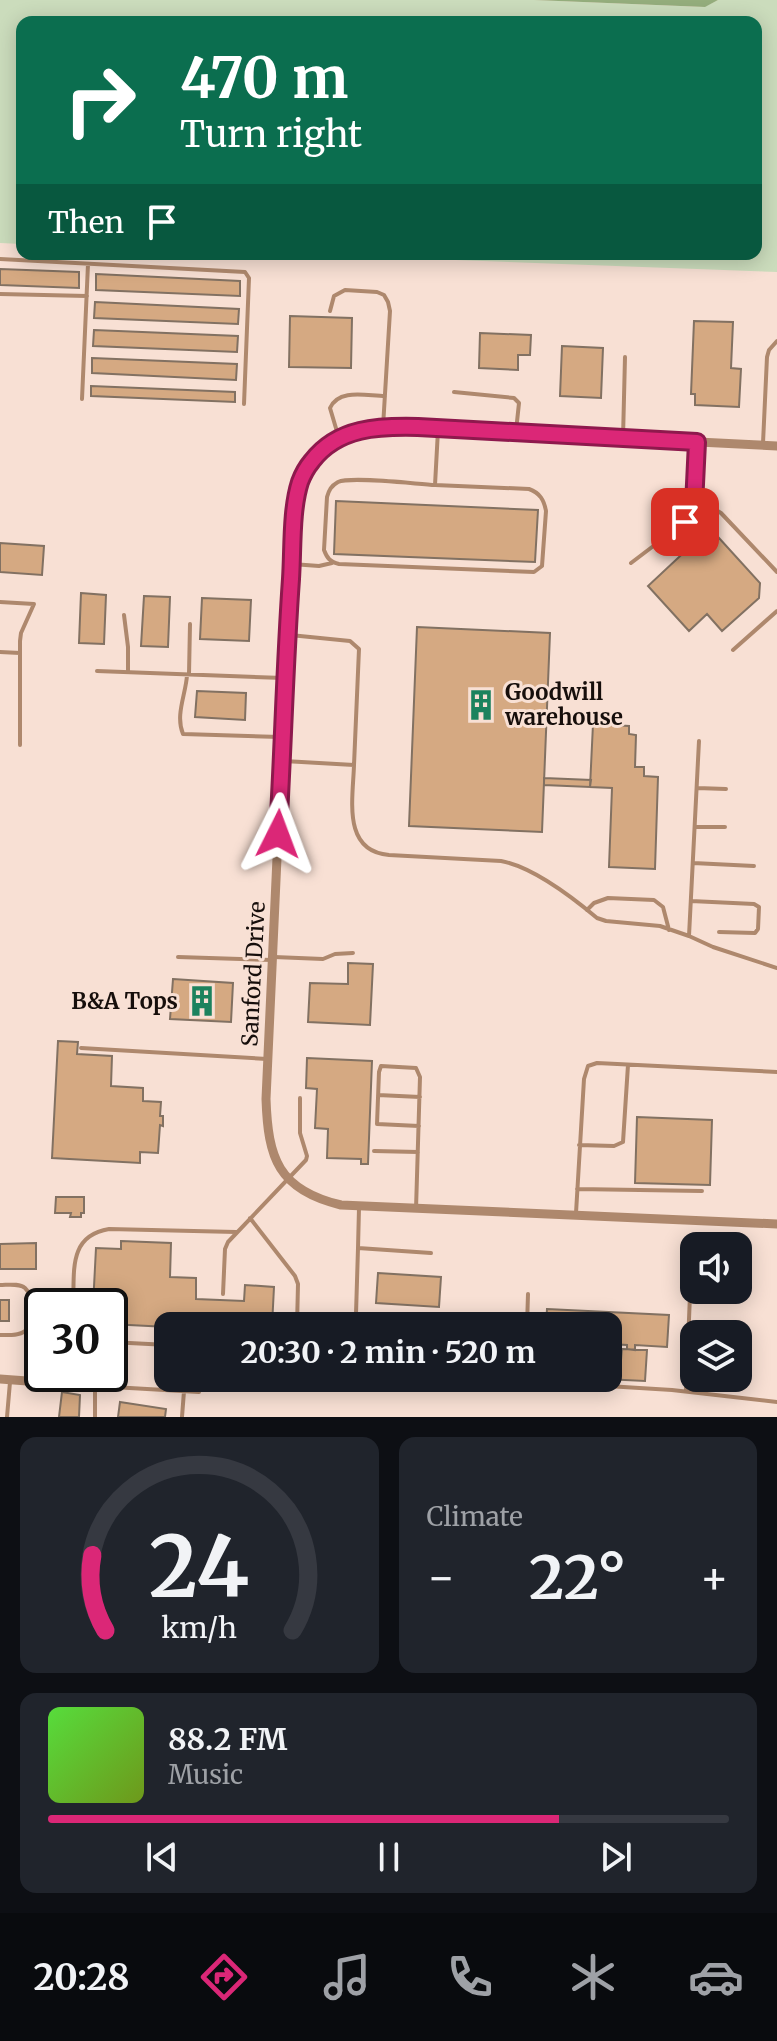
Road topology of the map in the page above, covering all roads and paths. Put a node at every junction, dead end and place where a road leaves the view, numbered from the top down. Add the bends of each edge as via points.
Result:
1 (18, 260) edge
2 (88, 264) junction
3 (0, 294) edge
4 (87, 296) junction
5 (330, 311) dead end
6 (777, 341) edge
7 (625, 357) dead end
8 (454, 392) dead end
9 (385, 396) junction
10 (82, 399) dead end
11 (244, 404) dead end
12 (383, 427) junction
13 (438, 428) junction
14 (516, 433) junction
15 (339, 438) junction
16 (623, 438) junction
17 (697, 442) junction
18 (763, 445) junction
19 (777, 446) edge
20 (435, 485) junction
21 (696, 508) junction
22 (332, 563) junction
23 (631, 563) dead end
24 (292, 564) junction
25 (777, 572) edge
26 (0, 602) edge
27 (777, 611) edge
28 (124, 615) dead end
29 (190, 624) dead end
30 (287, 634) junction
31 (733, 650) dead end
32 (0, 652) edge
33 (20, 653) junction
34 (97, 671) dead end
35 (128, 672) junction
36 (188, 675) junction
37 (285, 679) junction
38 (282, 737) junction
39 (699, 741) dead end
40 (20, 745) dead end
41 (281, 761) junction
42 (354, 765) junction
43 (697, 788) junction
44 (726, 789) dead end
45 (695, 827) junction
46 (725, 827) dead end
47 (693, 863) junction
48 (754, 866) dead end
49 (691, 901) junction
50 (587, 910) junction
51 (669, 930) junction
52 (719, 932) dead end
53 (689, 936) junction
54 (353, 953) dead end
55 (178, 957) dead end
56 (272, 958) junction
57 (777, 968) edge
58 (81, 1048) dead end
59 (267, 1059) junction
60 (628, 1065) junction
61 (777, 1072) edge
62 (378, 1095) junction
63 (420, 1097) junction
64 (300, 1098) dead end
65 (419, 1126) junction
66 (579, 1145) junction
67 (374, 1151) dead end
68 (418, 1152) junction
69 (288, 1178) junction
70 (577, 1189) junction
71 (702, 1191) dead end
72 (359, 1206) junction
73 (416, 1209) junction
74 (576, 1216) junction
75 (250, 1218) junction
76 (777, 1224) edge
77 (236, 1232) junction
78 (358, 1248) junction
79 (431, 1253) dead end
80 (0, 1285) edge
81 (75, 1288) edge
82 (223, 1294) dead end
83 (528, 1294) dead end
84 (297, 1312) edge
85 (356, 1312) edge
86 (527, 1312) edge
87 (0, 1335) edge
88 (128, 1343) edge
89 (154, 1344) edge
90 (5, 1379) edge
91 (622, 1387) edge
92 (128, 1388) edge
93 (154, 1389) edge
94 (680, 1391) edge
95 (95, 1392) edge
96 (184, 1392) edge
97 (694, 1392) edge
98 (777, 1402) edge
99 (7, 1417) edge
100 (95, 1417) edge
101 (182, 1417) edge

1 - 2 lane
2 - 4 lane
2 - 11 lane via 245,272 249,278
3 - 4 lane
4 - 10 lane
5 - 9 lane via 334,296 345,290 384,295 390,311
6 - 18 lane via 767,357
7 - 16 lane
8 - 14 lane via 518,400
9 - 12 lane
9 - 15 lane via 344,395 334,401 330,408
12 - 13 street, Sanford Drive
12 - 15 street, Sanford Drive
13 - 14 street, Sanford Drive
13 - 20 lane
14 - 16 street, Sanford Drive
15 - 24 street, Sanford Drive via 319,453 300,481
16 - 17 street, Sanford Drive
17 - 18 street, Sanford Drive
17 - 21 lane
18 - 19 street, Sanford Drive
20 - 22 lane via 352,480 334,485 327,497 324,550
20 - 22 lane via 536,492 546,511 542,566 534,572
21 - 23 lane
21 - 25 lane via 721,513
22 - 24 lane
24 - 30 street, Sanford Drive
26 - 33 lane via 34,604 21,633
27 - 31 lane
28 - 35 lane
29 - 36 lane
30 - 37 street, Sanford Drive
30 - 42 lane via 350,641 359,649
32 - 33 lane
33 - 40 lane
34 - 35 lane
35 - 36 lane
36 - 37 lane
36 - 38 lane via 179,723 183,734
37 - 38 street, Sanford Drive
38 - 41 street, Sanford Drive
39 - 43 lane
41 - 42 lane
41 - 56 street, Sanford Drive
42 - 50 lane via 354,830 372,851 513,863
43 - 44 lane
43 - 45 lane
45 - 46 lane
45 - 47 lane
47 - 48 lane
47 - 49 lane
49 - 52 lane via 759,907 755,933
49 - 53 lane
50 - 51 lane via 606,921
50 - 51 lane via 601,899 654,900 666,912
51 - 53 lane
53 - 57 lane
54 - 56 lane via 323,959
55 - 56 lane
56 - 59 street, Sanford Drive
58 - 59 lane
59 - 69 street, Sanford Drive via 267,1128 274,1158
60 - 61 lane
60 - 66 lane via 588,1066
60 - 66 lane via 623,1142
62 - 63 lane
62 - 63 lane via 383,1066 418,1070
62 - 65 lane via 377,1124
63 - 65 lane
64 - 69 lane via 300,1133 307,1156
65 - 68 lane
66 - 70 lane
67 - 68 lane
68 - 73 lane
69 - 72 street via 316,1198
69 - 75 lane
70 - 71 lane
70 - 74 lane
72 - 73 street
72 - 78 lane
73 - 74 street
74 - 76 street
75 - 77 lane
75 - 84 lane via 295,1276
77 - 81 lane via 94,1233 78,1248
77 - 82 lane via 225,1249
78 - 79 lane
78 - 85 lane
80 - 87 lane via 23,1287 32,1309 25,1331
83 - 86 lane
88 - 89 lane
90 - 99 lane
91 - 94 lane
92 - 93 lane
95 - 100 lane
96 - 101 lane
97 - 98 lane

